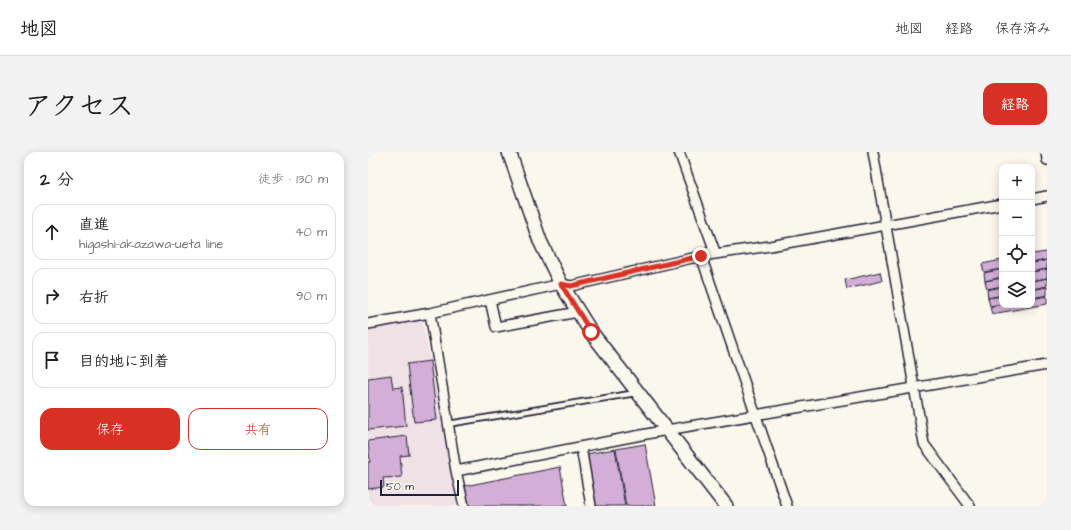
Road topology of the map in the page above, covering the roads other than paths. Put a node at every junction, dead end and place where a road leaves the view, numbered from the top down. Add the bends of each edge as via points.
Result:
1 (509, 152) edge
2 (679, 152) edge
3 (873, 152) edge
4 (1046, 152) edge
5 (1047, 160) edge
6 (1047, 196) edge
7 (1035, 198) edge
8 (999, 205) edge
9 (887, 225) junction
10 (701, 256) junction
11 (561, 284) junction
12 (490, 300) junction
13 (578, 312) junction
14 (430, 313) junction
15 (368, 324) edge
16 (1047, 365) edge
17 (914, 387) junction
18 (638, 392) junction
19 (755, 415) junction
20 (448, 424) junction
21 (667, 430) junction
22 (581, 447) junction
23 (456, 471) junction
24 (464, 506) edge
25 (591, 506) edge
26 (726, 506) edge
27 (787, 506) edge
28 (970, 506) edge

1 - 11 main road via 540,241
2 - 10 street via 714,249
3 - 9 street
4 - 5 street
6 - 7 street
8 - 9 street
9 - 10 street
9 - 17 street
10 - 11 street via 571,286
10 - 19 street
11 - 12 street
11 - 13 main road
12 - 13 street via 496,327
12 - 14 street
13 - 18 main road
14 - 15 street
14 - 20 street
16 - 17 street
17 - 19 street
17 - 28 street via 924,444
18 - 20 lane
18 - 21 main road
19 - 21 street
19 - 27 street
20 - 23 street
21 - 22 street
21 - 26 main road
22 - 23 street
22 - 25 street
23 - 24 street

